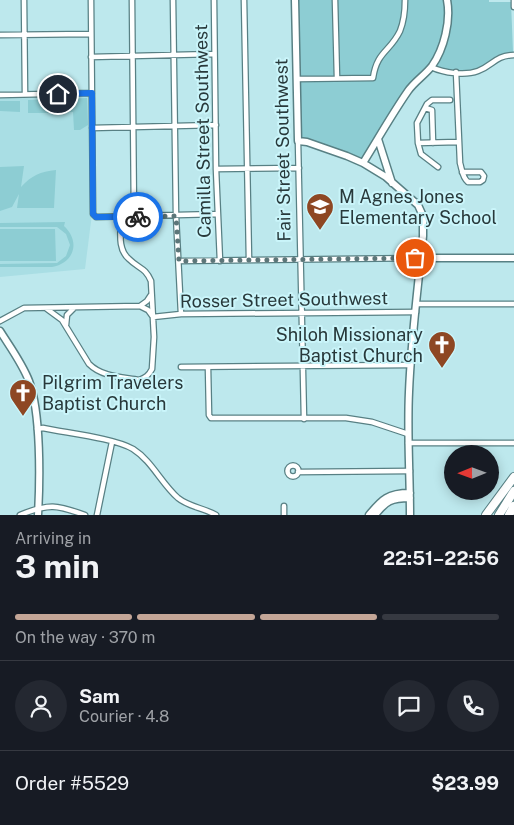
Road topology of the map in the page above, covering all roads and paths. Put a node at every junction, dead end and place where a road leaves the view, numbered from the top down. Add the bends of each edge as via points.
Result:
1 (24, 0) edge
2 (91, 0) edge
3 (132, 0) edge
4 (173, 0) edge
5 (214, 0) edge
6 (244, 0) edge
7 (295, 0) edge
8 (336, 0) edge
9 (405, 0) edge
10 (447, 0) edge
11 (514, 0) edge
12 (514, 7) edge
13 (91, 34) junction
14 (0, 35) edge
15 (24, 35) junction
16 (214, 54) junction
17 (174, 55) junction
18 (514, 55) edge
19 (132, 56) junction
20 (91, 57) junction
21 (431, 67) junction
22 (456, 72) junction
23 (337, 78) junction
24 (297, 79) junction
25 (92, 93) junction
26 (25, 94) junction
27 (0, 95) edge
28 (450, 100) dead end
29 (425, 108) junction
30 (216, 125) junction
31 (174, 126) junction
32 (133, 127) junction
33 (92, 128) junction
34 (378, 139) junction
35 (298, 141) junction
36 (458, 142) junction
37 (433, 143) junction
38 (418, 144) junction
39 (363, 163) junction
40 (438, 167) dead end
41 (247, 168) junction
42 (299, 168) junction
43 (216, 169) junction
44 (462, 172) junction
45 (392, 183) junction
46 (218, 214) junction
47 (176, 216) junction
48 (121, 217) junction
49 (134, 217) junction
50 (421, 258) junction
51 (514, 258) edge
52 (249, 260) junction
53 (300, 260) junction
54 (179, 261) junction
55 (220, 261) junction
56 (152, 294) junction
57 (417, 304) junction
58 (514, 304) edge
59 (140, 306) junction
60 (75, 307) junction
61 (46, 308) junction
62 (416, 312) junction
63 (302, 313) junction
64 (181, 314) junction
65 (153, 317) junction
66 (0, 321) edge
67 (66, 325) junction
68 (0, 330) edge
69 (411, 365) junction
70 (208, 366) junction
71 (303, 366) junction
72 (181, 367) dead end
73 (304, 418) junction
74 (37, 429) junction
75 (408, 434) junction
76 (112, 442) junction
77 (408, 443) junction
78 (514, 443) edge
79 (410, 471) junction
80 (298, 472) dead end
81 (514, 477) edge
82 (514, 491) edge
83 (410, 495) junction
84 (284, 506) dead end
85 (514, 506) edge
86 (39, 508) junction
87 (20, 515) edge
88 (38, 515) edge
89 (85, 515) edge
90 (97, 515) edge
91 (216, 515) edge
92 (284, 515) edge
93 (369, 515) edge
94 (377, 515) edge
95 (410, 515) edge
96 (486, 515) edge
97 (499, 515) edge
98 (509, 515) edge

1 - 15 street
2 - 13 street
3 - 19 street
4 - 17 street
5 - 16 street, Camilla Street Southwest
6 - 41 street
7 - 24 street, Fair Street Southwest
8 - 23 street
9 - 23 street via 402,25 377,60 373,78
10 - 21 street via 445,37
11 - 12 street
13 - 15 street
13 - 20 street
14 - 15 street
15 - 26 street
16 - 17 street
16 - 30 street, Camilla Street Southwest
17 - 19 street
17 - 31 street
18 - 22 street via 496,58 477,72
19 - 20 street
19 - 32 street
20 - 25 street
21 - 22 street via 442,72
21 - 34 street via 409,89
22 - 36 street
23 - 24 street
24 - 35 street, Fair Street Southwest
25 - 26 street
25 - 33 street
26 - 27 street
28 - 29 street via 432,100
29 - 37 street via 432,110
29 - 38 street via 417,123
30 - 31 street
30 - 43 street, Camilla Street Southwest
31 - 32 street
31 - 47 street
32 - 33 street
32 - 49 street
33 - 48 street via 93,214 96,217
34 - 39 street
34 - 45 street
35 - 39 street
35 - 42 street, Fair Street Southwest
36 - 37 street
36 - 44 street
37 - 38 street
38 - 40 street via 421,154
39 - 45 street
41 - 42 street
41 - 43 street
41 - 52 street
42 - 53 street, Fair Street Southwest
43 - 46 street, Camilla Street Southwest
44 - 44 street via 468,182 483,180 481,172
45 - 50 street via 414,200 421,210 424,222
46 - 47 street
46 - 55 street, Camilla Street Southwest
47 - 49 street
47 - 54 street
48 - 49 street
48 - 56 street via 123,251 128,259 148,273
50 - 51 street
50 - 53 street
50 - 57 street
52 - 53 street
52 - 55 street
53 - 63 street, Fair Street Southwest
54 - 55 street
54 - 64 street
56 - 59 street
56 - 65 street
57 - 58 street
57 - 62 street
59 - 60 street
59 - 65 street
60 - 61 street
60 - 67 street via 68,315
61 - 66 street via 21,309
61 - 67 street
62 - 63 street, Rosser Street Southwest
62 - 69 street
63 - 64 street, Rosser Street Southwest
63 - 71 street, Fair Street Southwest
64 - 65 street, Rosser Street Southwest
65 - 67 street via 152,368 139,380 95,370
68 - 74 street via 28,380
69 - 71 street
69 - 75 street
70 - 71 street
70 - 72 street
70 - 73 street via 211,418
71 - 73 street, Fair Street Southwest
73 - 75 street via 359,420
74 - 76 street
74 - 86 street
75 - 77 street
76 - 90 street
76 - 91 street via 139,454 183,502
77 - 78 street
77 - 79 street
79 - 80 street
79 - 83 street
81 - 96 highway
82 - 97 highway
83 - 93 street via 387,497
83 - 94 street via 384,504
83 - 95 street
84 - 92 street
85 - 98 highway
86 - 87 street
86 - 88 street
86 - 89 street via 59,507

